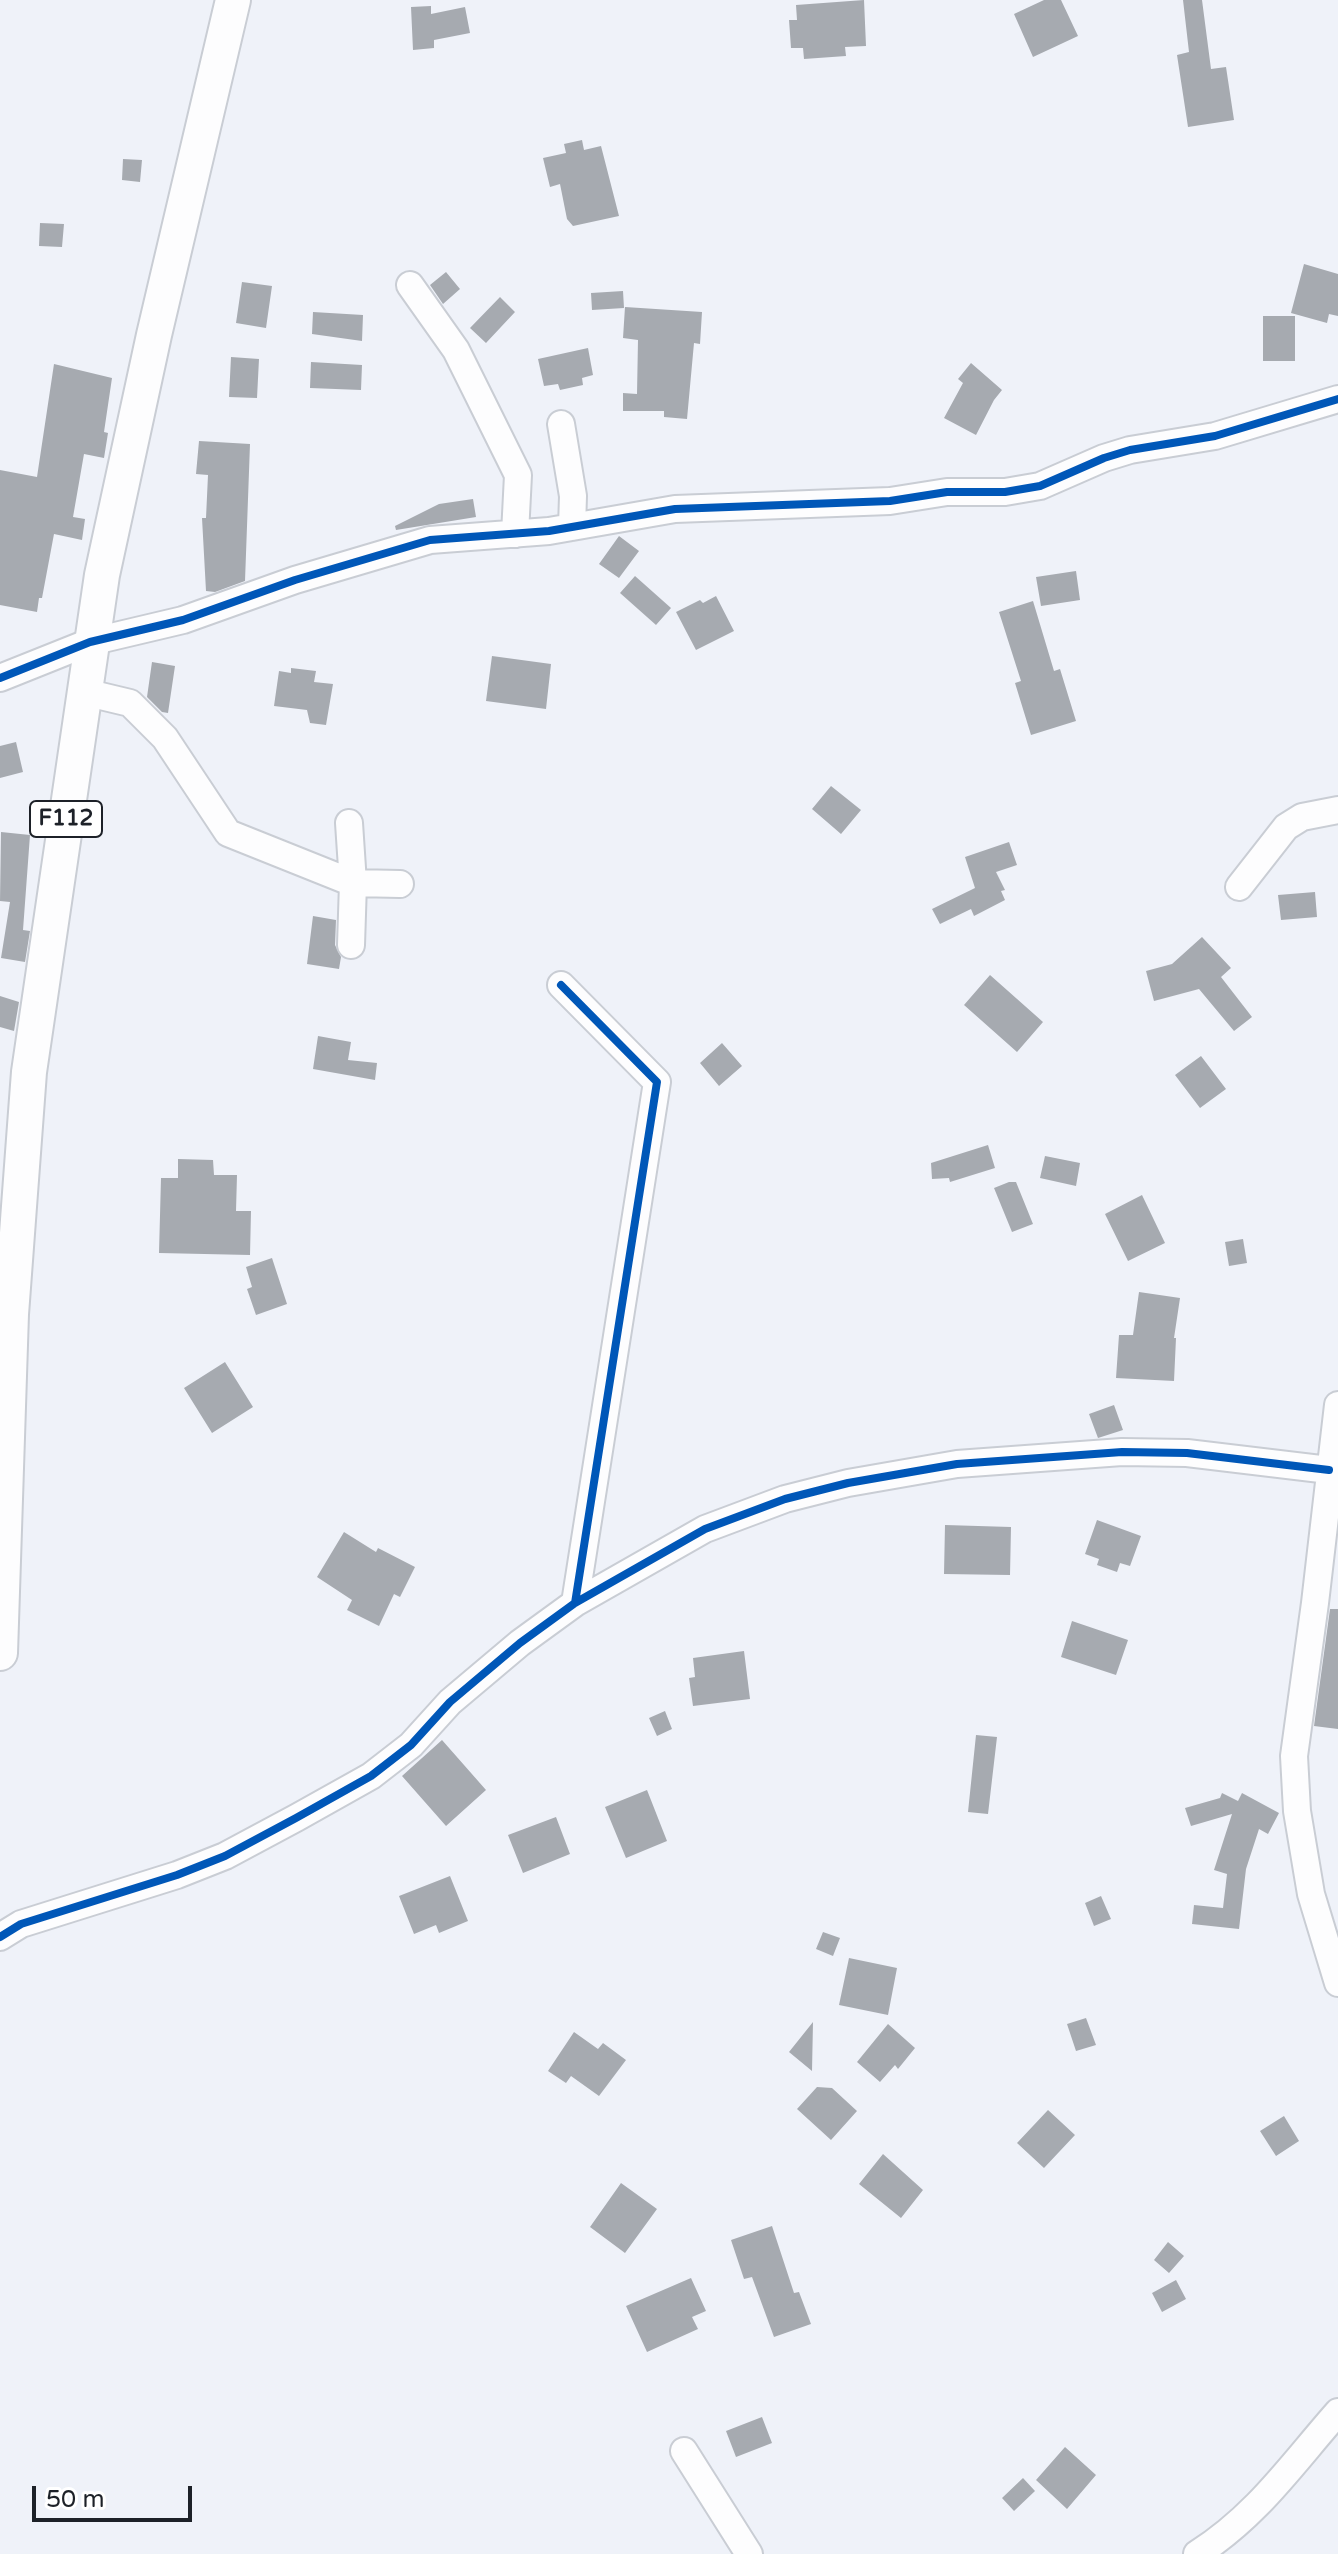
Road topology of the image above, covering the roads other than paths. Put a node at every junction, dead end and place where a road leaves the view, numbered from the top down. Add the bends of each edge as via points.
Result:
1 (233, 0) edge
2 (410, 285) dead end
3 (1338, 399) edge
4 (561, 424) dead end
5 (572, 527) junction
6 (515, 534) junction
7 (90, 642) junction
8 (0, 678) edge
9 (84, 692) junction
10 (1338, 810) edge
11 (349, 823) dead end
12 (353, 883) junction
13 (400, 884) dead end
14 (1239, 887) dead end
15 (351, 945) dead end
16 (561, 985) dead end
17 (1338, 1405) edge
18 (1329, 1470) junction
19 (575, 1603) junction
20 (1327, 1607) edge
21 (0, 1653) edge
22 (0, 1937) edge
23 (1338, 1983) edge
24 (1338, 2412) edge
25 (684, 2451) dead end
26 (749, 2554) edge
27 (1197, 2554) edge

1 - 7 main road, F112 via 154,335
2 - 6 street via 456,350 518,475
3 - 5 street via 1215,436 1130,450 1040,486 1005,492 675,509
4 - 5 street via 573,496
5 - 6 street
6 - 7 street via 430,540 321,571 183,620
7 - 8 street
7 - 9 main road, F112
9 - 12 street via 130,703 165,738 228,833
9 - 21 main road, F112 via 29,1072 11,1314
10 - 14 street via 1302,817 1286,827
11 - 12 street
12 - 13 street
12 - 15 street
16 - 19 street via 657,1082
17 - 18 street
18 - 19 street via 1187,1453 1122,1452 957,1464 848,1483 785,1499 705,1529
18 - 20 street
19 - 22 street via 450,1702 411,1745 371,1776 225,1856 21,1924
20 - 23 street via 1294,1756 1311,1894
24 - 27 street via 1261,2503
25 - 26 street

